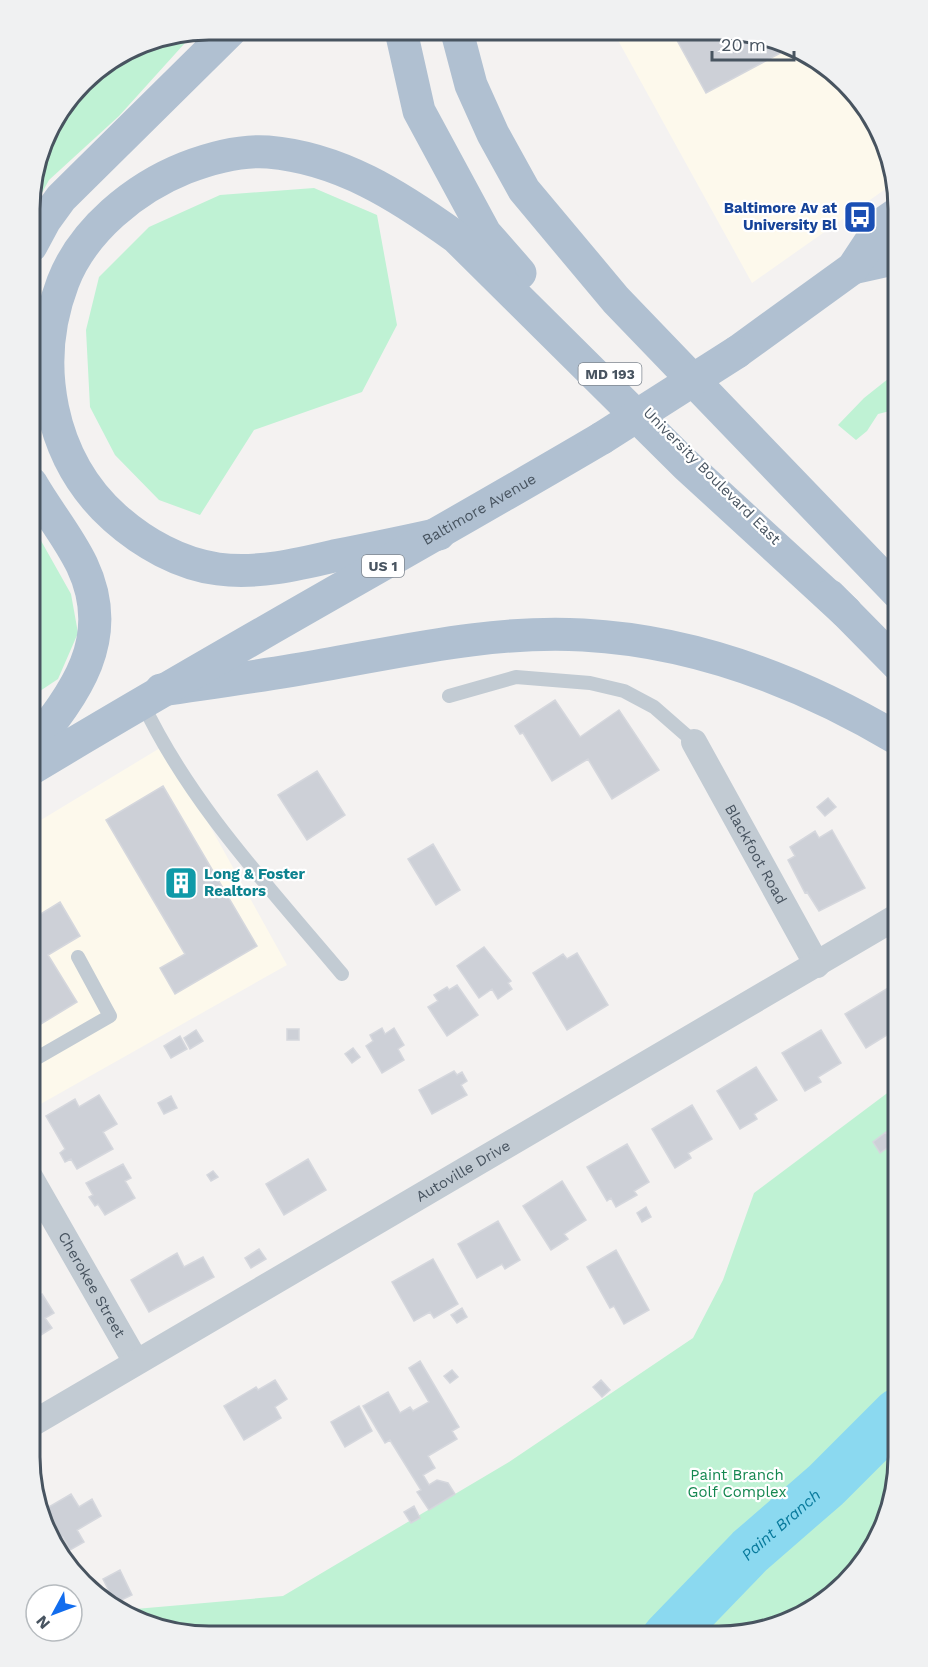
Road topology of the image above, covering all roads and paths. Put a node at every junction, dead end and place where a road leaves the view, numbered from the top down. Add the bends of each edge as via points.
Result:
1 (459, 40) edge
2 (220, 41) edge
3 (403, 41) edge
4 (888, 220) edge
5 (40, 230) edge
6 (888, 260) edge
7 (853, 268) junction
8 (40, 497) edge
9 (439, 534) junction
10 (888, 582) edge
11 (846, 612) junction
12 (888, 654) edge
13 (152, 696) junction
14 (449, 696) dead end
15 (888, 733) edge
16 (40, 737) edge
17 (694, 742) joint
18 (40, 764) edge
19 (887, 922) edge
20 (78, 957) dead end
21 (817, 965) junction
22 (342, 974) dead end
23 (40, 1056) edge
24 (40, 1195) edge
25 (136, 1362) junction
26 (40, 1419) edge

1 - 10 main road via 471,84 524,190 616,300
2 - 5 main road via 62,198
3 - 11 main road, University Boulevard East / MD 193 via 419,111 486,233 585,347
4 - 7 main road, Baltimore Avenue / US 1
6 - 7 main road, Baltimore Avenue / US 1
7 - 9 main road, Baltimore Avenue / US 1, bridge via 737,352 602,438
8 - 16 main road via 83,566 96,620 82,676 70,699
9 - 11 main road via 251,572 188,562 157,548 102,506 81,481 64,449 55,419 48,351 64,280 79,253 130,197 164,176 198,163 266,152 338,167 412,206 456,237 686,465
9 - 13 main road, Baltimore Avenue / US 1
11 - 12 main road, University Boulevard East / MD 193
13 - 15 main road via 455,641 582,635 701,653 810,693
13 - 18 main road, Baltimore Avenue / US 1
13 - 22 lane via 159,737 210,814
14 - 17 lane via 516,677 590,683 624,691 654,707
17 - 21 street, Blackfoot Road
19 - 21 street, Autoville Drive
20 - 23 lane via 110,1016
21 - 25 street, Autoville Drive
24 - 25 street, Cherokee Street
25 - 26 street, Autoville Drive

